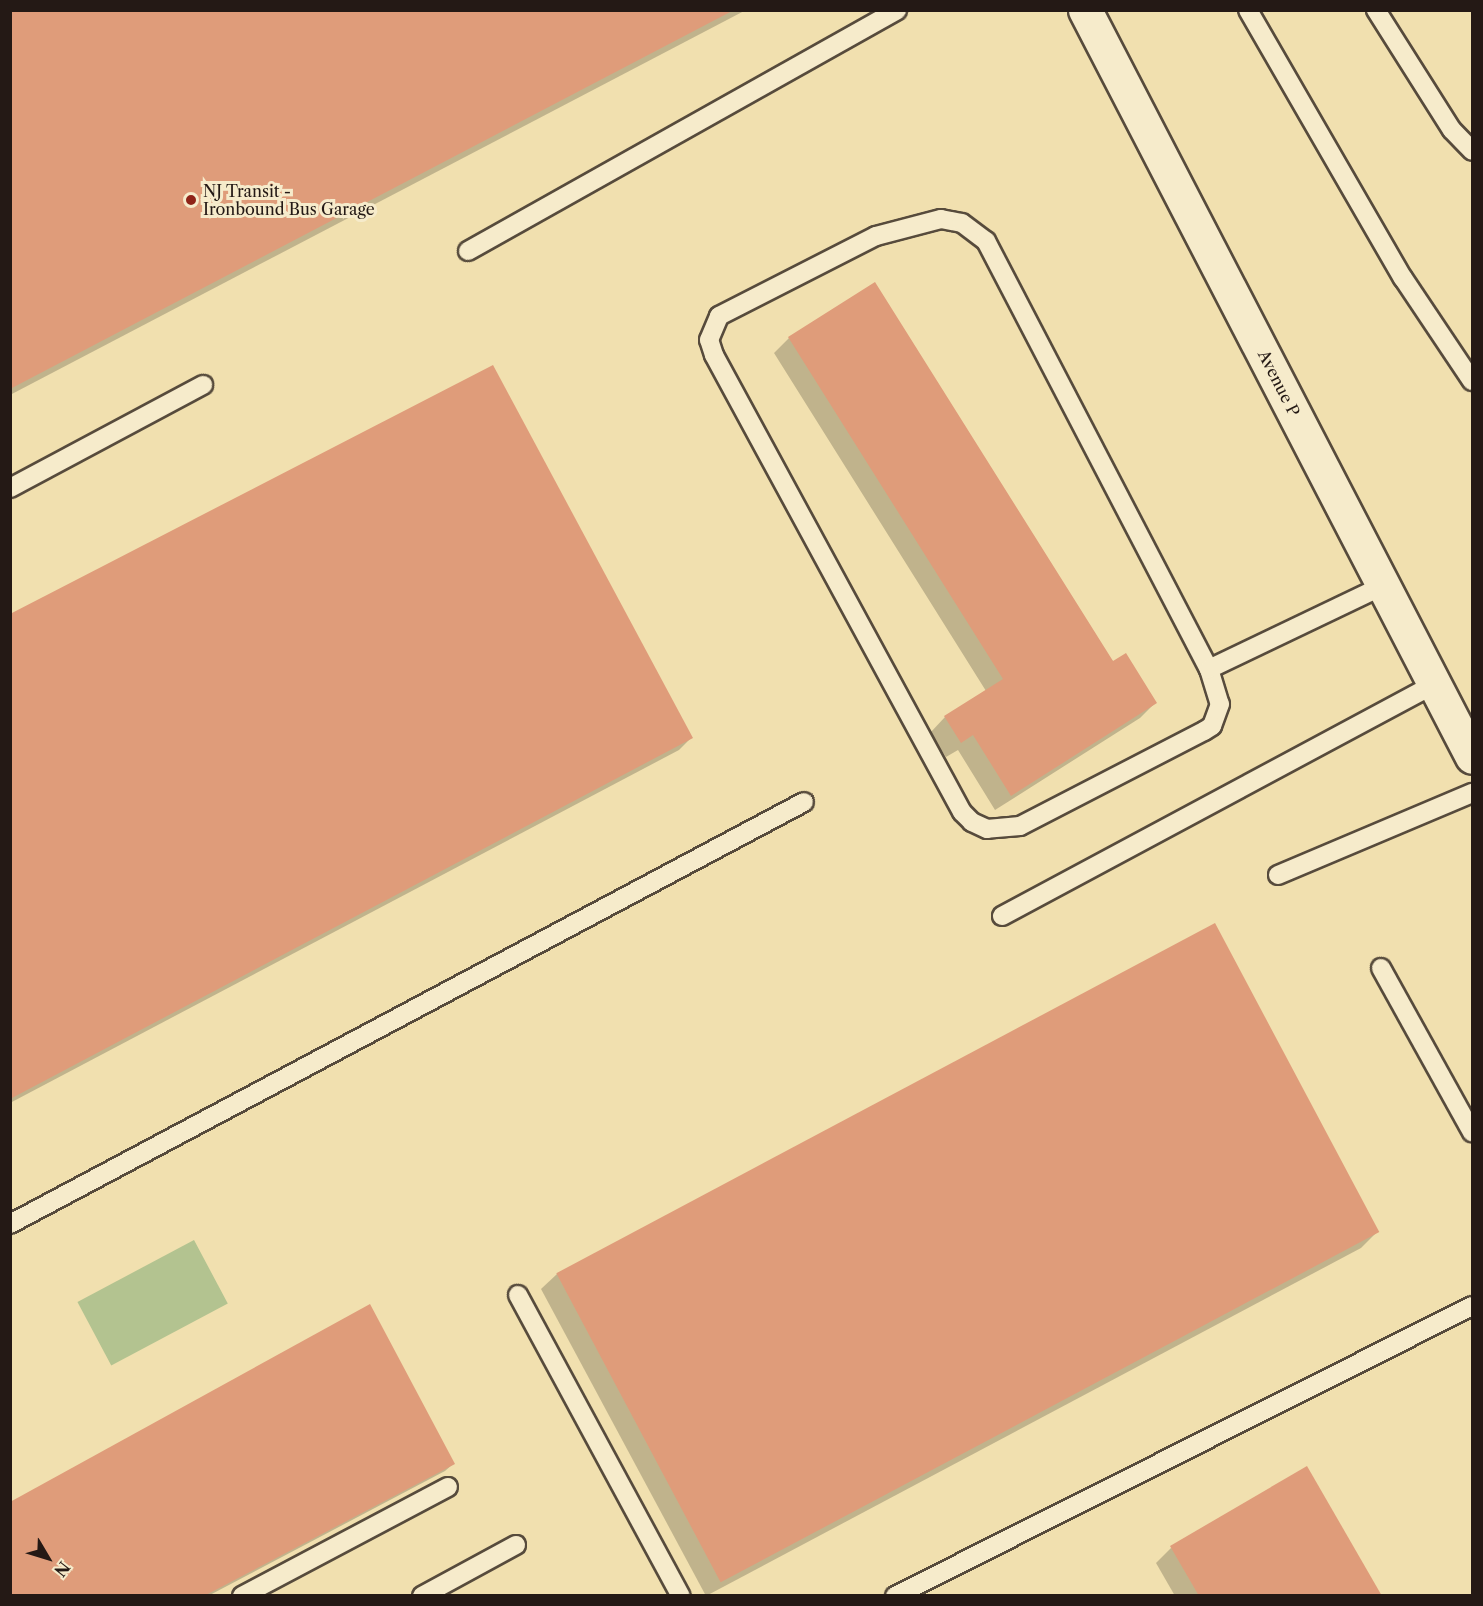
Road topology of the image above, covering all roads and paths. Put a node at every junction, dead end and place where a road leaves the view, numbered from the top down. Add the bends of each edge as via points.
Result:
1 (897, 10) edge
2 (1085, 10) edge
3 (1248, 10) edge
4 (1376, 10) edge
5 (1473, 151) edge
6 (468, 251) dead end
7 (1473, 381) edge
8 (202, 385) dead end
9 (10, 488) edge
10 (1384, 585) junction
11 (1209, 669) junction
12 (1435, 684) junction
13 (1473, 757) edge
14 (1473, 793) edge
15 (804, 802) dead end
16 (1278, 875) dead end
17 (1002, 916) dead end
18 (1381, 968) dead end
19 (1473, 1132) edge
20 (10, 1224) edge
21 (518, 1295) dead end
22 (1473, 1306) edge
23 (448, 1486) dead end
24 (516, 1545) dead end
25 (242, 1596) edge
26 (422, 1596) edge
27 (681, 1596) edge
28 (894, 1596) edge

1 - 6 lane
2 - 10 street, Avenue P
3 - 7 lane via 1403,279
4 - 5 lane via 1452,130
8 - 9 lane
10 - 11 lane
10 - 12 street, Avenue P
11 - 11 lane via 986,241 976,230 940,219 876,236 719,316 709,340 714,355 962,812 972,822 987,829 1020,826 1212,726 1220,704
12 - 13 street, Avenue P
12 - 17 lane
14 - 16 lane
15 - 20 lane
18 - 19 lane
21 - 27 lane
22 - 28 lane
23 - 25 lane
24 - 26 lane

